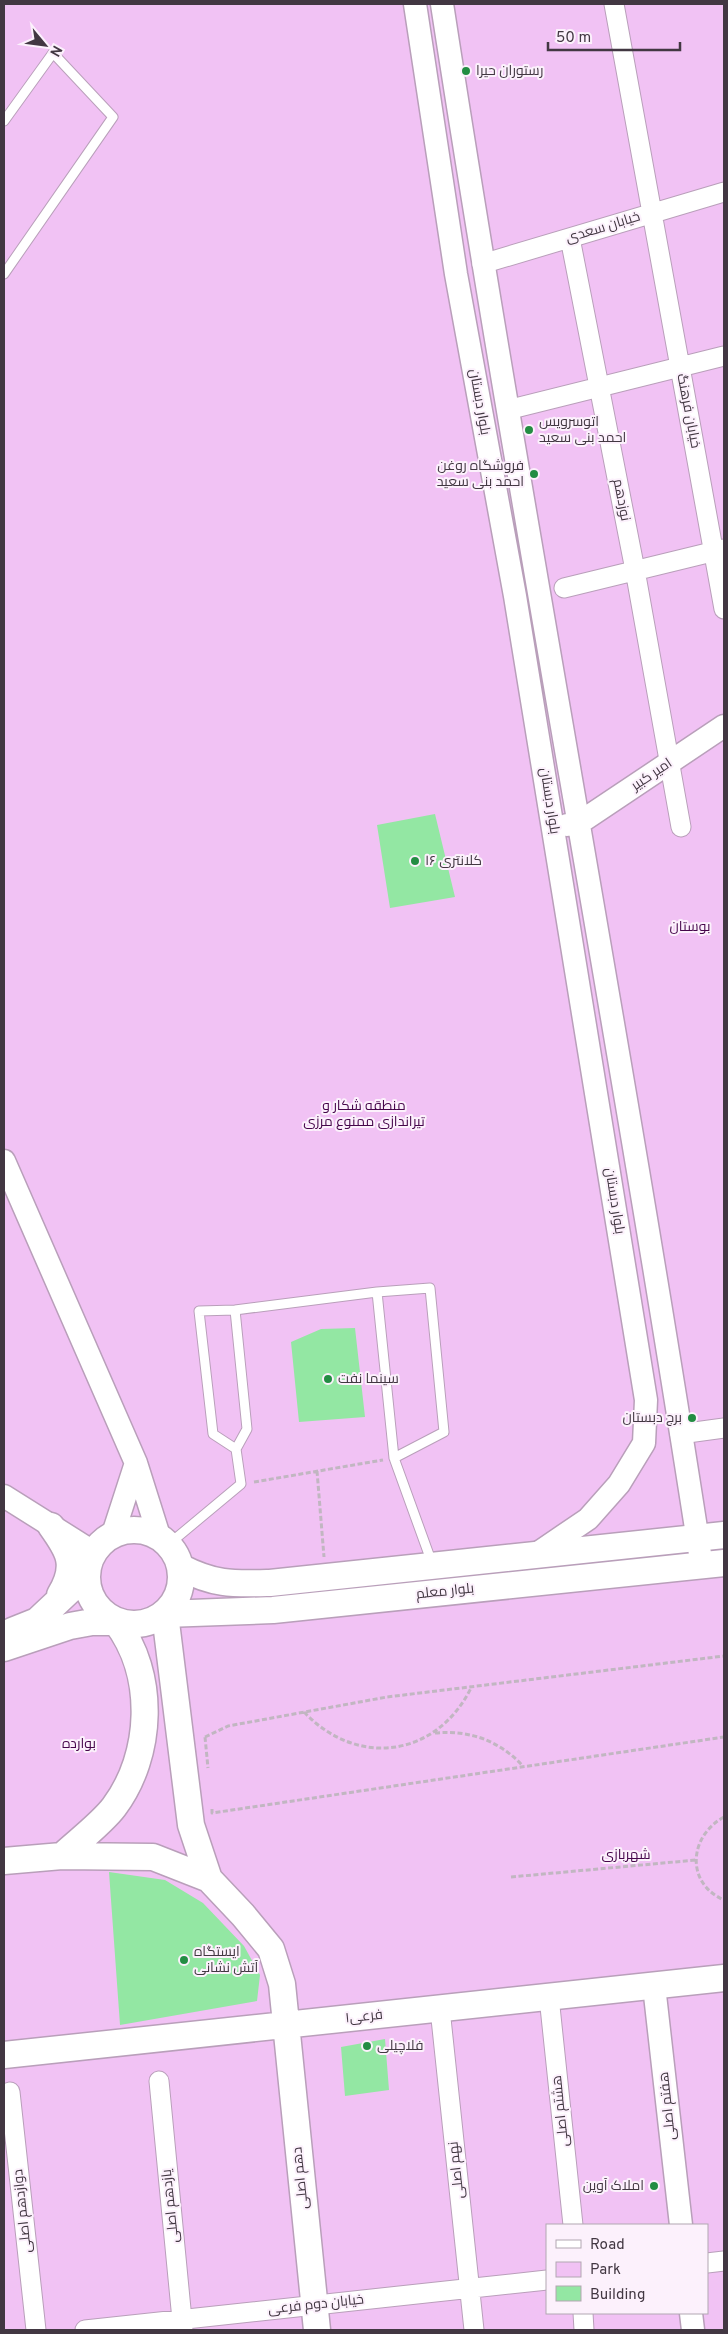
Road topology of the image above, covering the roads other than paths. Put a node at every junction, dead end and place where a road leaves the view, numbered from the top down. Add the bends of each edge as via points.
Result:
1 (415, 4) edge
2 (442, 4) edge
3 (614, 4) edge
4 (4, 121) edge
5 (724, 192) edge
6 (654, 213) junction
7 (570, 238) junction
8 (482, 264) junction
9 (4, 274) edge
10 (724, 356) edge
11 (679, 367) junction
12 (600, 387) junction
13 (507, 410) junction
14 (719, 550) edge
15 (635, 570) junction
16 (564, 588) dead end
17 (724, 609) edge
18 (724, 726) edge
19 (669, 764) junction
20 (580, 823) junction
21 (554, 827) junction
22 (681, 827) dead end
23 (4, 1161) edge
24 (377, 1292) junction
25 (235, 1310) junction
26 (724, 1428) edge
27 (680, 1434) junction
28 (236, 1448) junction
29 (394, 1458) junction
30 (136, 1464) junction
31 (4, 1496) edge
32 (51, 1526) junction
33 (113, 1534) junction
34 (724, 1535) edge
35 (697, 1538) junction
36 (169, 1549) junction
37 (535, 1555) junction
38 (89, 1563) junction
39 (713, 1564) edge
40 (433, 1566) junction
41 (50, 1608) junction
42 (165, 1614) junction
43 (116, 1622) junction
44 (4, 1632) edge
45 (4, 1648) edge
46 (62, 1856) junction
47 (4, 1861) edge
48 (210, 1879) junction
49 (724, 1978) edge
50 (654, 1986) junction
51 (549, 1997) junction
52 (440, 2009) junction
53 (285, 2026) junction
54 (4, 2054) edge
55 (159, 2081) dead end
56 (10, 2092) dead end
57 (573, 2224) edge
58 (681, 2224) edge
59 (724, 2261) edge
60 (708, 2263) edge
61 (546, 2280) edge
62 (469, 2288) junction
63 (583, 2314) edge
64 (691, 2314) edge
65 (316, 2318) edge
66 (183, 2325) edge
67 (36, 2330) edge
68 (85, 2330) edge
69 (474, 2330) edge
70 (584, 2330) edge
71 (693, 2330) edge

1 - 21 street, بلوار دبستان via 456,274
2 - 8 street, بلوار دبستان
3 - 6 street, خیابان فرهنگ
4 - 9 lane via 53,53 112,117
5 - 6 street, خیابان سعدی
6 - 7 street, خیابان سعدی
6 - 11 street, خیابان فرهنگ
7 - 8 street, خیابان سعدی
7 - 12 street, نوزدهم
8 - 13 street, بلوار دبستان
10 - 11 street
11 - 12 street
11 - 14 street, خیابان فرهنگ
12 - 13 street
12 - 15 street, نوزدهم
13 - 20 street, بلوار دبستان
14 - 15 street
14 - 17 street, خیابان فرهنگ
15 - 16 street
15 - 19 street, نوزدهم
18 - 19 street, امیر کبیر
19 - 20 street, امیر کبیر
19 - 22 street, نوزدهم
20 - 21 street
20 - 27 street, بلوار دبستان
21 - 37 street, بلوار دبستان via 646,1400 644,1443 619,1484 588,1518
23 - 30 street
24 - 25 lane
24 - 29 lane
24 - 29 lane via 430,1288 444,1432
25 - 28 lane via 247,1429
25 - 28 lane via 199,1310 213,1434
26 - 27 street
27 - 35 street, بلوار دبستان
28 - 36 lane via 240,1484
29 - 40 lane
30 - 33 street
30 - 36 street
31 - 32 street
32 - 38 street
32 - 41 main road via 67,1549 71,1563 68,1580
33 - 36 main road via 144,1530
33 - 38 main road
34 - 35 main road, بلوار معلم
35 - 37 main road, بلوار معلم
35 - 39 street, بلوار دبستان
36 - 40 main road, بلوار معلم via 202,1578 225,1584 270,1584
36 - 42 main road via 181,1583 176,1599
37 - 40 main road, بلوار معلم
38 - 41 main road
38 - 43 main road via 92,1598 100,1610
39 - 42 main road, بلوار معلم via 273,1610
41 - 44 main road via 37,1622
42 - 43 main road via 152,1620
42 - 48 main road via 193,1742 191,1825
43 - 45 main road via 70,1626
43 - 46 main road via 134,1649 141,1680 145,1717 142,1750 132,1780 113,1808
46 - 47 main road
46 - 48 main road via 153,1857
48 - 53 main road, دهم اصلی via 271,1949 282,1984
49 - 50 main road, فرعی۱
50 - 51 main road, فرعی۱
50 - 58 street, هفتم اصلی
51 - 52 main road, فرعی۱
51 - 57 street, هشتم اصلی
52 - 53 main road, فرعی۱
52 - 62 street, نهم اصلی
53 - 54 main road, فرعی۱
53 - 65 main road, دهم اصلی
55 - 66 street, یازدهم اصلی
56 - 67 street, دوازدهم اصلی
59 - 60 street
61 - 62 street, خیابان دوم فرعی
62 - 65 street, خیابان دوم فرعی
62 - 69 street, نهم اصلی
63 - 70 street
64 - 71 street
65 - 66 street, خیابان دوم فرعی
66 - 68 street, خیابان دوم فرعی

